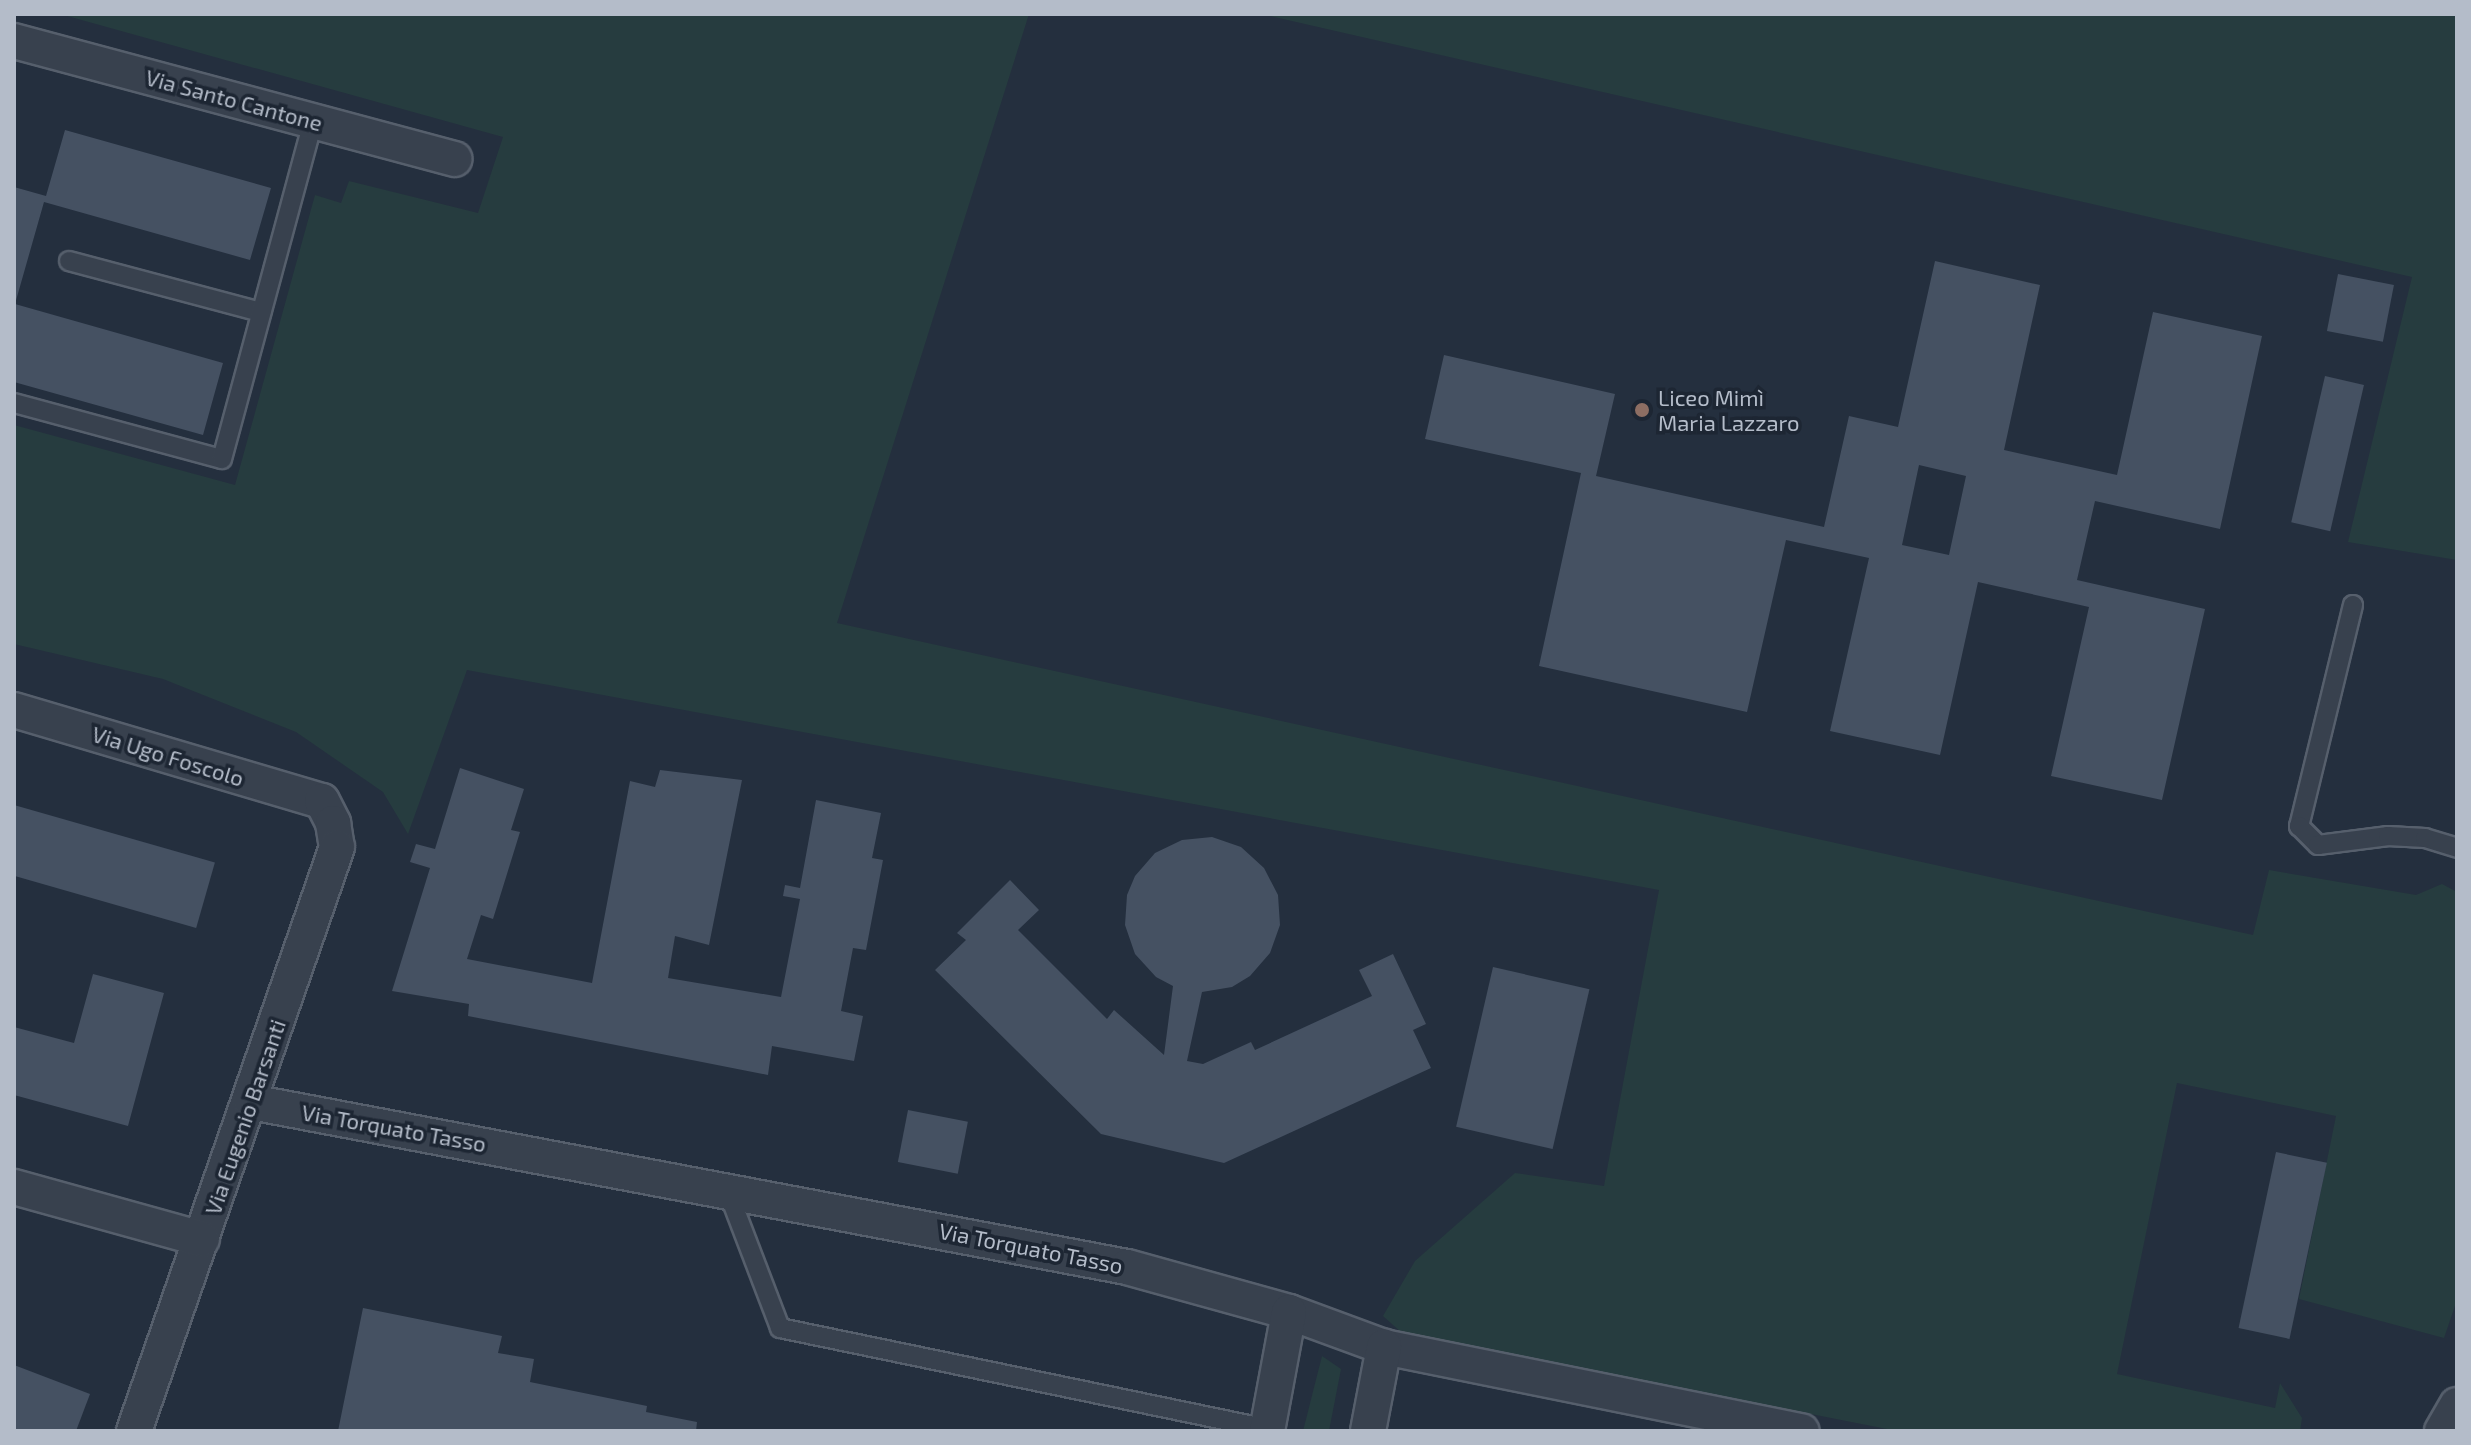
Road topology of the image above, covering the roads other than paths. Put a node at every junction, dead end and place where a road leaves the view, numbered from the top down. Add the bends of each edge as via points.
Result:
1 (14, 41) edge
2 (313, 122) junction
3 (454, 159) dead end
4 (69, 261) dead end
5 (261, 312) junction
6 (14, 403) edge
7 (2353, 605) dead end
8 (14, 710) edge
9 (322, 801) joint
10 (2457, 848) edge
11 (251, 1102) junction
12 (14, 1187) edge
13 (727, 1189) junction
14 (202, 1239) junction
15 (1289, 1312) junction
16 (1384, 1347) junction
17 (2457, 1405) edge
18 (1268, 1430) edge
19 (134, 1431) edge
20 (1368, 1431) edge
21 (1802, 1431) edge
22 (2442, 1431) edge

1 - 2 street, Via Santo Cantone
2 - 3 street, Via Santo Cantone
2 - 5 lane
4 - 5 lane
5 - 6 lane via 222,459
7 - 10 lane via 2299,826 2306,839 2318,845 2388,836 2425,838
8 - 9 street, Via Ugo Foscolo
9 - 11 street, Via Eugenio Barsanti via 337,847
11 - 13 street, Via Torquato Tasso
11 - 14 street, Via Eugenio Barsanti
12 - 14 street
13 - 15 street, Via Torquato Tasso via 1127,1267
13 - 18 lane via 780,1328
14 - 19 street, Via Eugenio Barsanti
15 - 16 street, Via Torquato Tasso
15 - 18 street
16 - 20 street
16 - 21 street, Via Torquato Tasso
17 - 22 street

